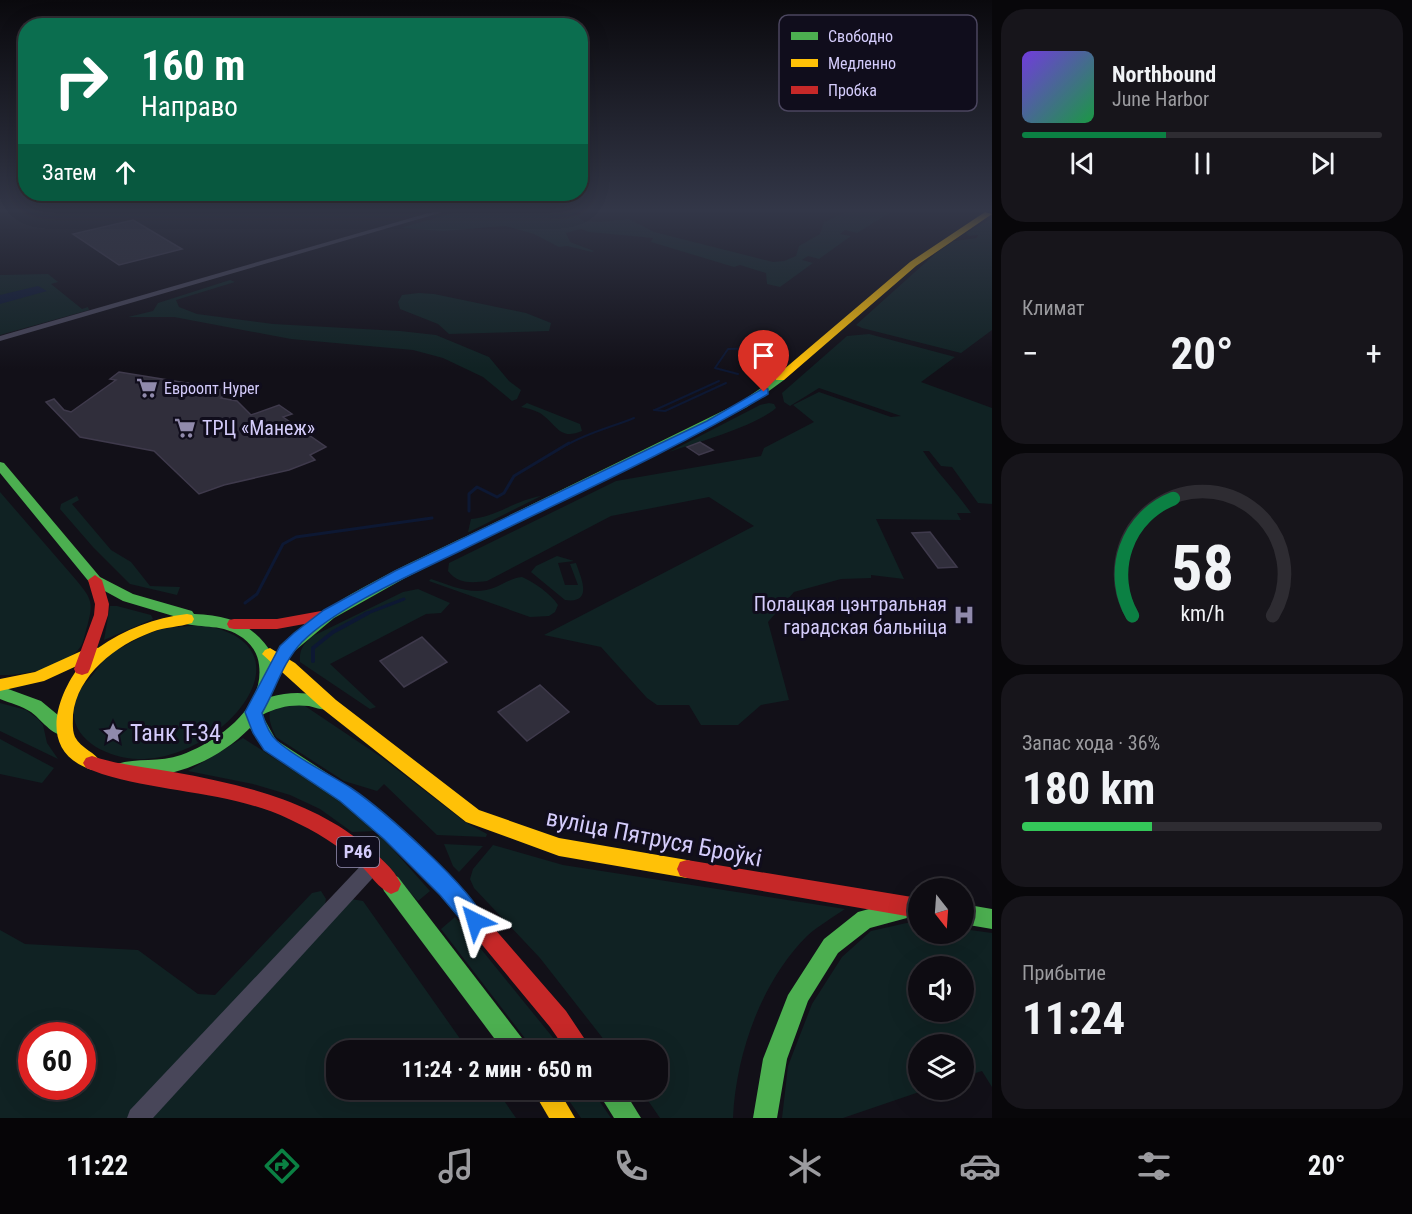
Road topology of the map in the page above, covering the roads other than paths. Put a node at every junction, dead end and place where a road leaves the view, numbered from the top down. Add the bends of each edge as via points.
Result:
1 (259, 264) edge
2 (913, 264) edge
3 (0, 339) edge
4 (0, 465) edge
5 (95, 580) junction
6 (329, 614) junction
7 (201, 618) junction
8 (229, 624) junction
9 (116, 643) junction
10 (262, 648) junction
11 (87, 655) junction
12 (279, 660) junction
13 (80, 675) junction
14 (268, 680) junction
15 (0, 685) edge
16 (0, 692) edge
17 (330, 705) junction
18 (253, 712) junction
19 (63, 730) junction
20 (120, 770) junction
21 (374, 864) junction
22 (908, 906) edge
23 (908, 909) edge
24 (974, 917) edge
25 (992, 919) edge
26 (509, 1040) edge
27 (573, 1040) edge
28 (552, 1100) edge
29 (616, 1100) edge
30 (138, 1118) edge
31 (564, 1118) edge
32 (629, 1118) edge
33 (765, 1118) edge

1 - 3 street
2 - 6 main road via 764,392 743,405
4 - 5 main road
5 - 7 main road via 128,598
5 - 11 main road via 101,615
6 - 8 main road via 277,624
6 - 12 main road via 299,636
7 - 8 main road
7 - 9 main road via 169,621
8 - 10 main road via 244,630
9 - 11 main road
9 - 13 main road
10 - 12 main road, вуліца Пятруся Броўкі
10 - 14 main road via 268,662
11 - 13 main road
11 - 15 main road via 38,677
12 - 14 main road
12 - 17 main road, вуліца Пятруся Броўкі
13 - 19 main road via 64,708
14 - 18 main road, Р46
16 - 19 main road via 40,707
17 - 18 main road via 300,696 286,697
17 - 22 main road, вуліца Пятруся Броўкі via 473,816 498,827 560,847
18 - 20 main road, Р46 via 238,730 198,756 147,770
18 - 27 main road, Р46 via 270,745 347,796 391,832 447,888
19 - 20 main road, Р46 via 80,756
20 - 21 main road, Р46 via 275,802 317,822
21 - 26 main road, Р46
21 - 30 street
23 - 33 main road via 865,919 831,946 799,995 775,1059
24 - 25 main road
28 - 31 main road
29 - 32 main road

